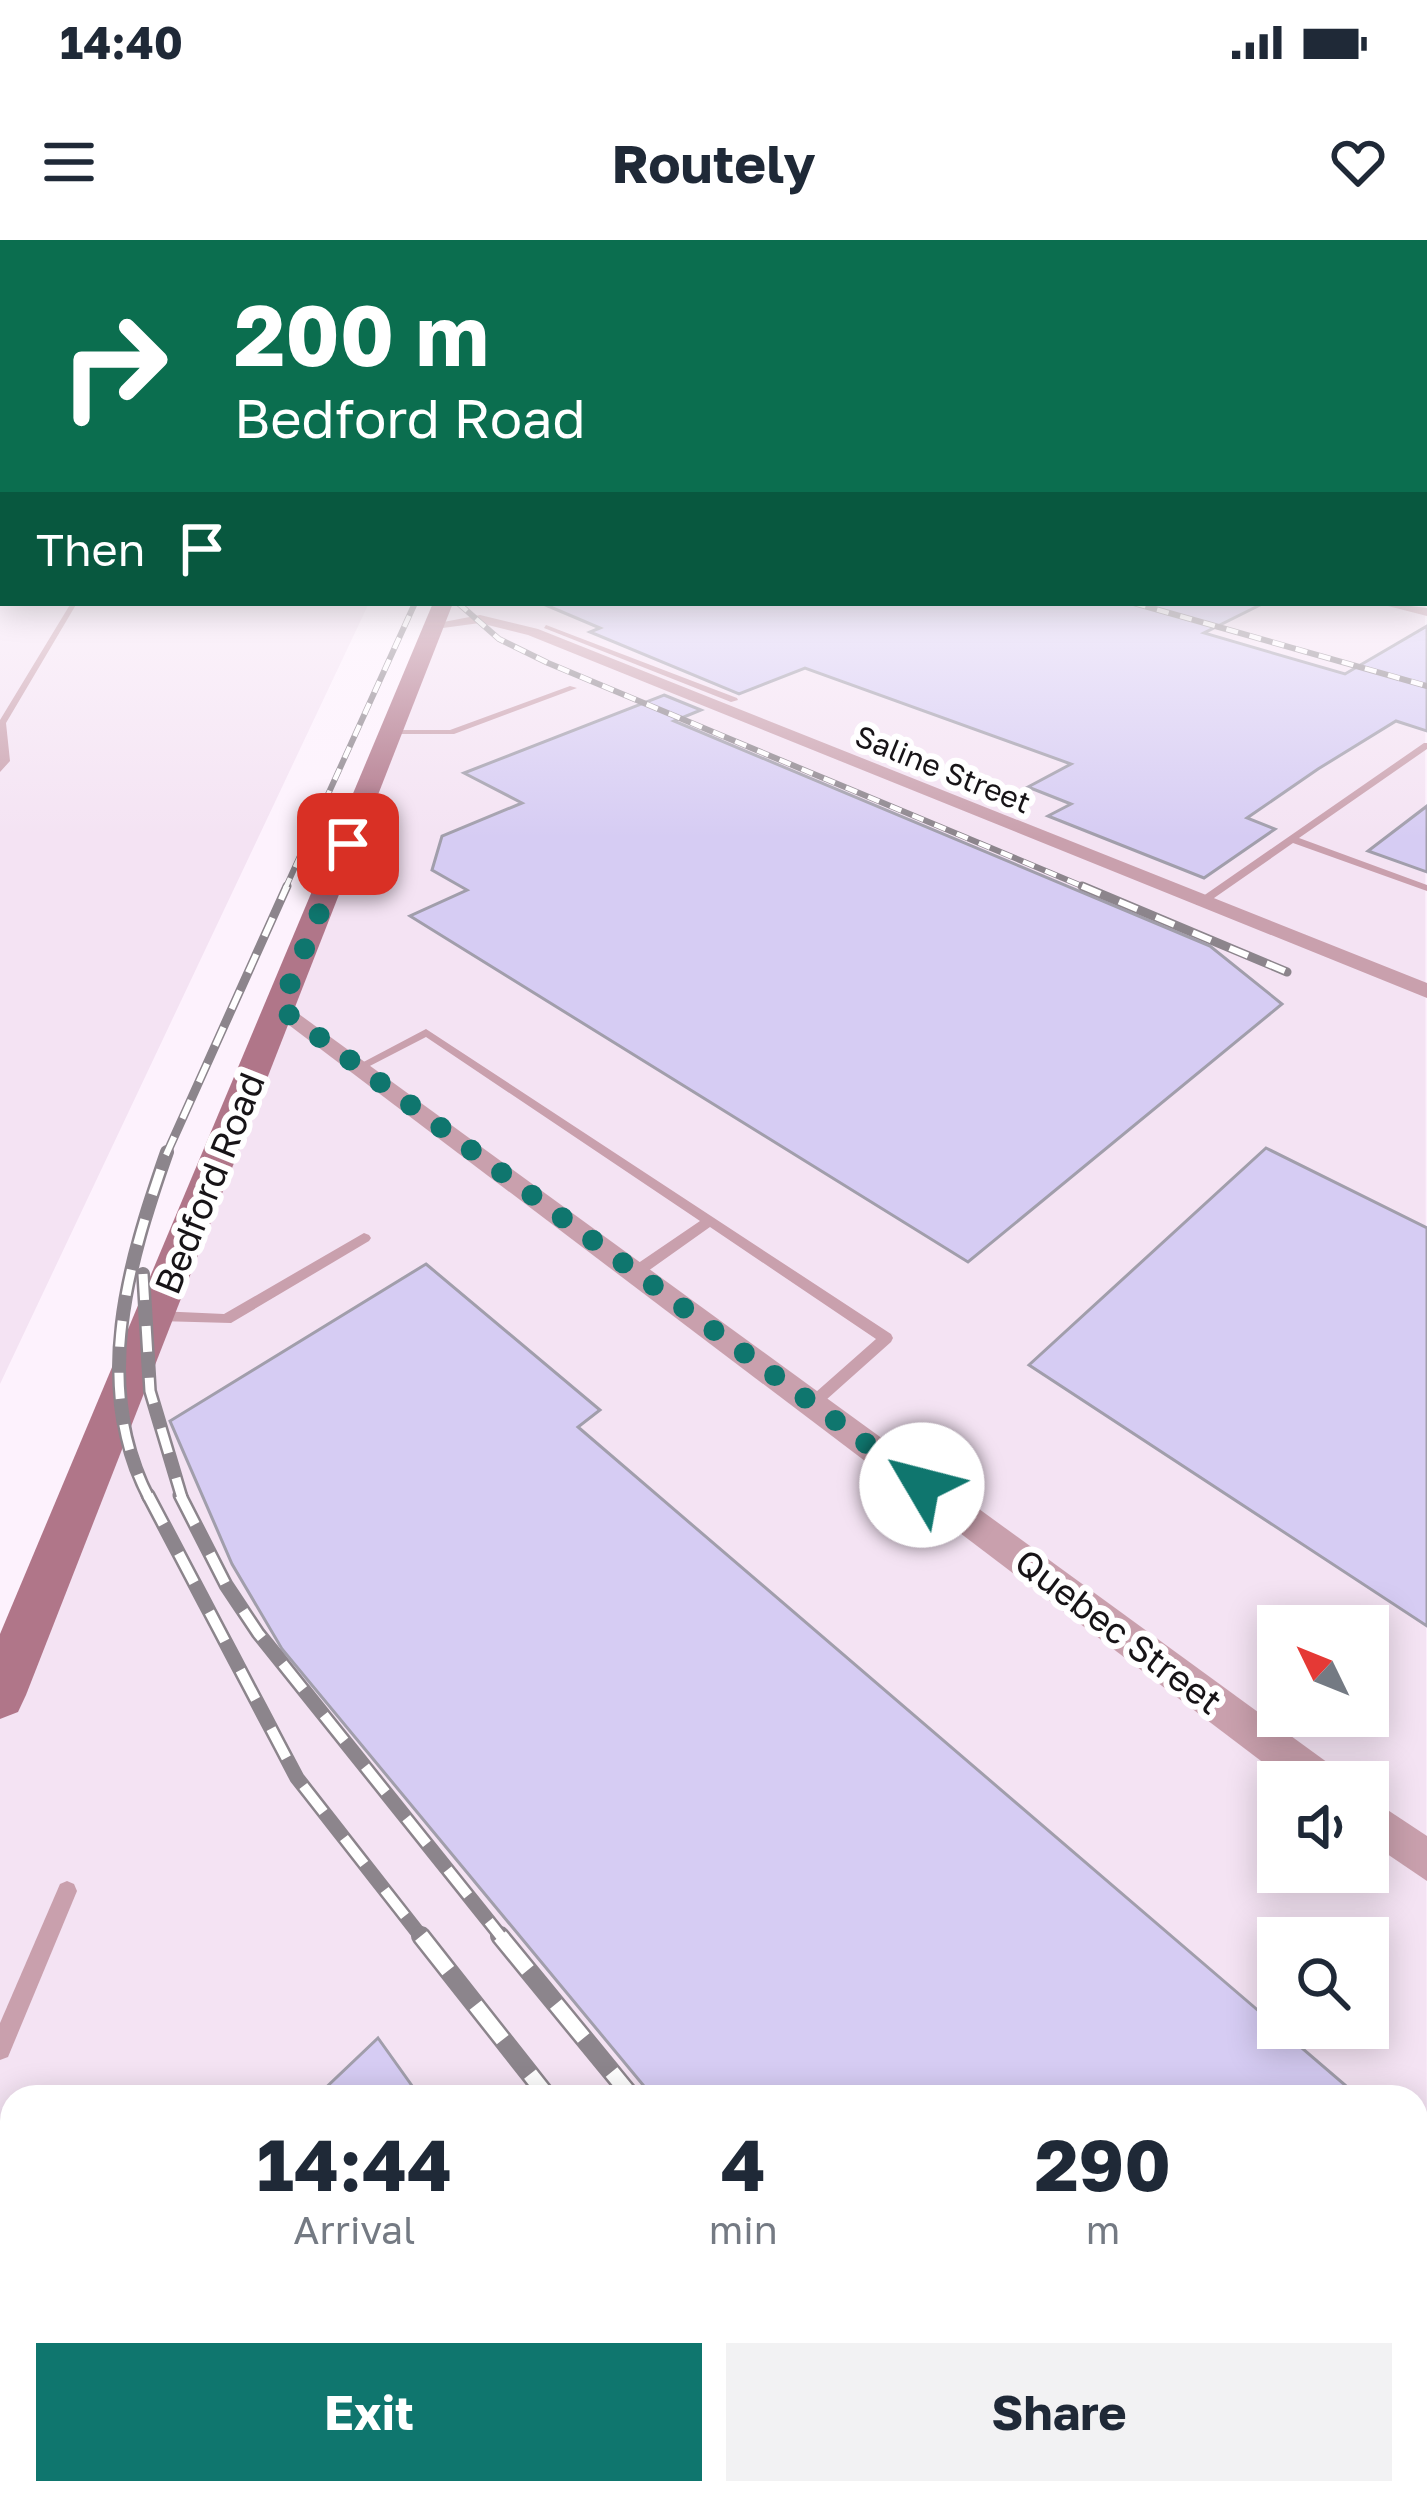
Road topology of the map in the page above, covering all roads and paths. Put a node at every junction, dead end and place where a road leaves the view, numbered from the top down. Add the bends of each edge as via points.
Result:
1 (60, 627) edge
2 (434, 627) edge
3 (511, 627) edge
4 (546, 627) dead end
5 (651, 674) junction
6 (573, 688) dead end
7 (734, 700) dead end
8 (393, 732) junction
9 (1427, 745) edge
10 (0, 769) edge
11 (1292, 839) junction
12 (1427, 888) edge
13 (1200, 903) junction
14 (1427, 991) edge
15 (280, 1008) junction
16 (360, 1067) junction
17 (710, 1221) junction
18 (364, 1238) dead end
19 (636, 1272) junction
20 (155, 1316) junction
21 (812, 1404) junction
22 (0, 1695) edge
23 (1294, 1761) edge
24 (1389, 1833) edge
25 (1427, 1861) edge
26 (67, 1892) dead end
27 (0, 2049) edge

1 - 10 lane via 2,723
2 - 8 street, Bedford Road
3 - 5 street, Saline Street
4 - 5 lane
5 - 7 lane
5 - 13 street, Saline Street
6 - 8 lane via 451,732
8 - 15 street, Bedford Road
9 - 11 lane
11 - 12 lane
11 - 13 lane
13 - 14 street, Saline Street
15 - 16 street, Quebec Street
15 - 20 street, Bedford Road
16 - 17 lane via 426,1032
16 - 19 street, Quebec Street
17 - 19 lane
17 - 21 lane via 886,1338
18 - 20 lane via 226,1319
19 - 21 street, Quebec Street
20 - 22 street, Bedford Road
21 - 23 street, Quebec Street
24 - 25 street
26 - 27 lane

